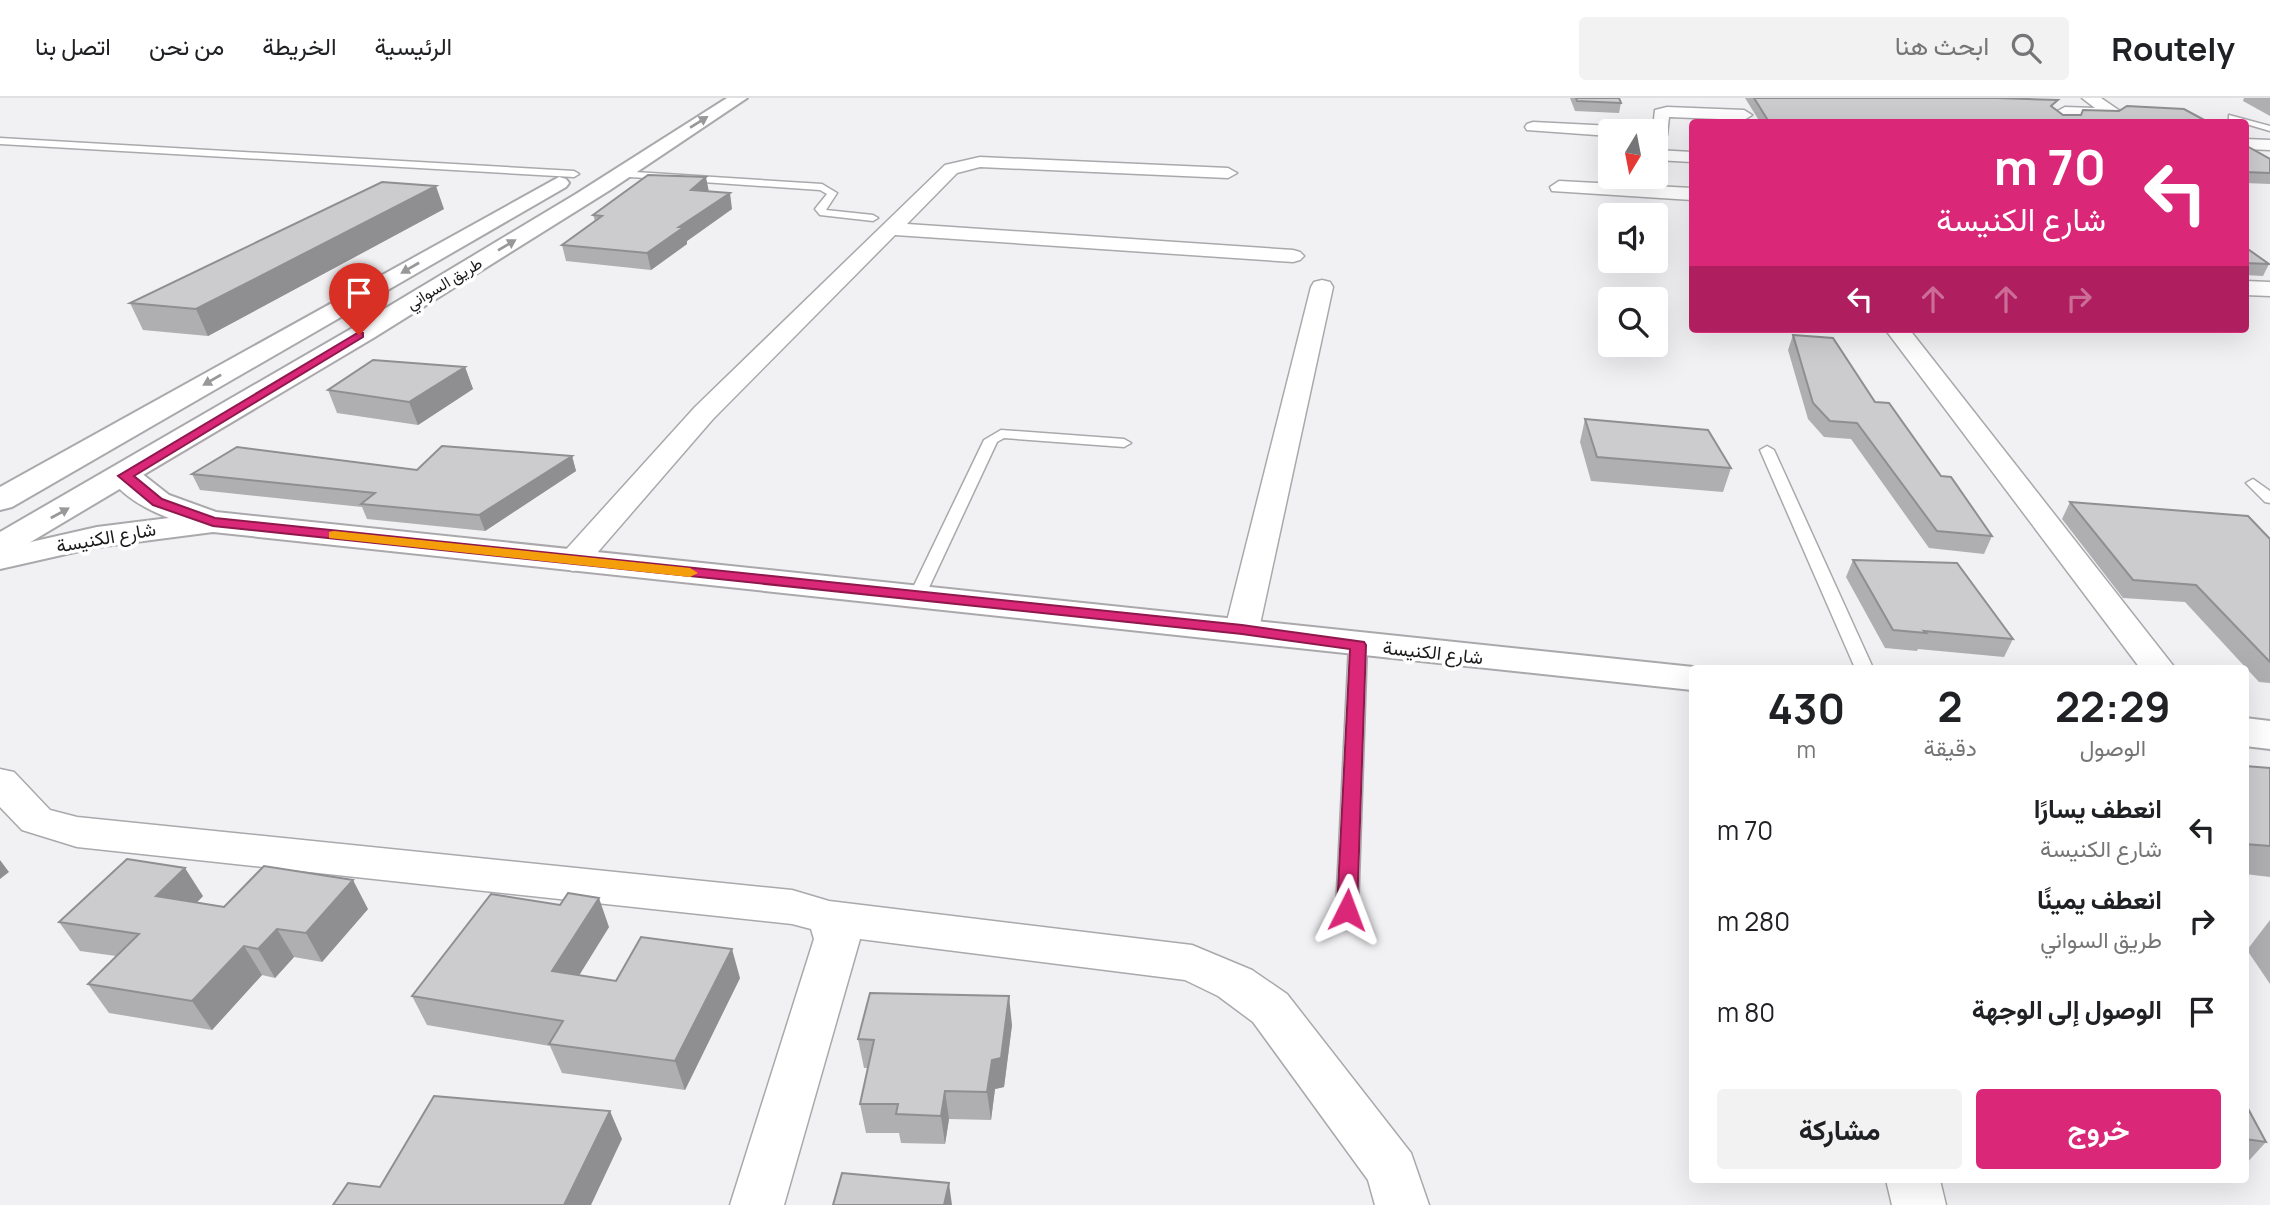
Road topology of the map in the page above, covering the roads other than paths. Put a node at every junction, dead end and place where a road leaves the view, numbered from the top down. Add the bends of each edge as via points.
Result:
1 (702, 98) edge
2 (739, 98) edge
3 (1731, 98) edge
4 (2090, 98) edge
5 (2232, 117) dead end
6 (1661, 119) edge
7 (1740, 119) edge
8 (1749, 119) edge
9 (2064, 119) edge
10 (2238, 119) edge
11 (2249, 122) edge
12 (1533, 127) dead end
13 (2270, 129) edge
14 (1598, 130) edge
15 (0, 141) edge
16 (2249, 144) edge
17 (2270, 145) edge
18 (1668, 156) edge
19 (617, 157) junction
20 (1689, 157) edge
21 (1228, 173) dead end
22 (574, 174) junction
23 (1559, 187) dead end
24 (1689, 194) edge
25 (882, 223) junction
26 (1293, 256) dead end
27 (1322, 287) dead end
28 (2249, 288) edge
29 (2270, 289) edge
30 (1900, 333) edge
31 (1124, 443) dead end
32 (1767, 450) dead end
33 (125, 476) junction
34 (2253, 483) dead end
35 (2270, 499) edge
36 (0, 500) edge
37 (213, 522) junction
38 (0, 546) edge
39 (0, 559) edge
40 (573, 561) junction
41 (917, 596) junction
42 (1242, 629) junction
43 (1358, 645) junction
44 (1863, 665) edge
45 (2156, 665) edge
46 (1689, 678) edge
47 (2249, 732) edge
48 (2270, 734) edge
49 (0, 782) edge
50 (1347, 910) dead end
51 (829, 918) junction
52 (1914, 1183) edge
53 (757, 1205) edge
54 (1402, 1205) edge
55 (1919, 1205) edge

1 - 19 main road, طريق السواني
19 -> 2 main road, طريق السواني
3 - 8 street
4 - 9 street via 2115,113 2058,115
5 - 10 lane
6 - 7 street via 1661,113 1667,112
11 - 13 lane
12 - 14 street
15 - 22 lane
16 - 17 street
18 - 20 street
19 - 22 main road, طريق السواني
19 - 25 lane via 822,187 832,193 820,209 824,213
33 -> 19 main road, طريق السواني
21 - 25 street via 964,164 951,169
22 -> 36 main road, طريق السواني
23 - 24 street
25 - 26 street
25 - 40 street
27 - 42 street
28 - 29 street
30 - 45 street
31 - 41 lane via 1002,434 991,440
32 - 44 lane
33 - 37 main road, شارع الكنيسة via 157,502
38 -> 33 main road, طريق السواني
34 - 35 lane
37 - 39 main road, شارع الكنيسة via 97,537
37 - 40 main road, شارع الكنيسة
40 - 41 main road, شارع الكنيسة
41 - 42 main road, شارع الكنيسة
42 - 43 main road, شارع الكنيسة
43 - 46 main road, شارع الكنيسة
43 - 50 lane
47 - 48 main road
49 - 51 street via 36,820 77,832 792,907
51 - 53 street via 838,939
51 - 54 street via 1192,963 1236,983 1270,1008 1392,1170
52 - 55 street

